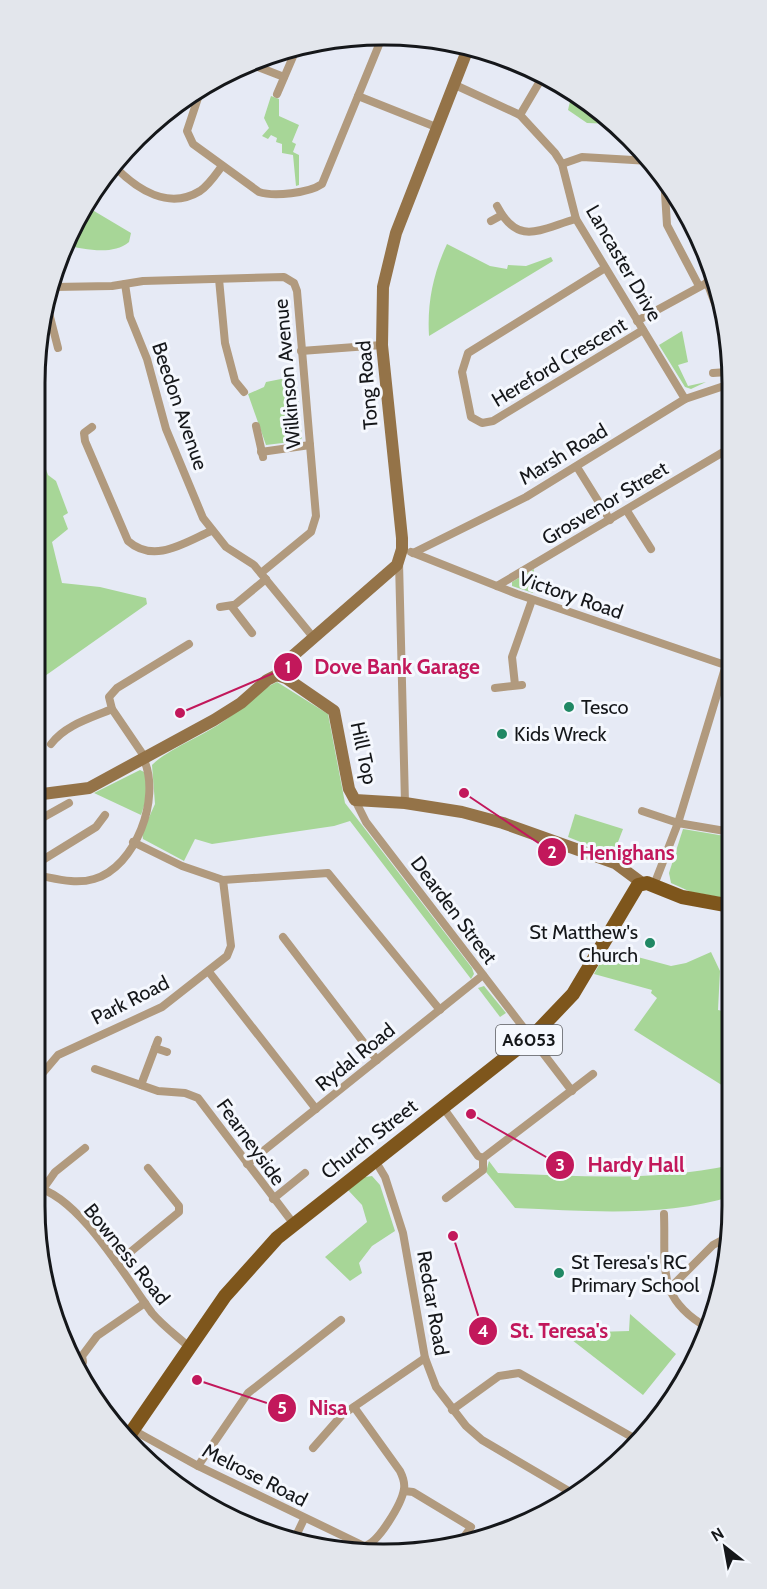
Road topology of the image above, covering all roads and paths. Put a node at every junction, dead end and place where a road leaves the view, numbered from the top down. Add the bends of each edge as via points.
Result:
1 (379, 45) edge
2 (465, 56) edge
3 (292, 58) edge
4 (261, 68) edge
5 (284, 77) junction
6 (539, 83) edge
7 (453, 84) junction
8 (277, 93) dead end
9 (358, 96) junction
10 (197, 101) edge
11 (520, 115) junction
12 (436, 127) junction
13 (638, 160) edge
14 (562, 164) junction
15 (222, 166) junction
16 (120, 171) edge
17 (665, 195) edge
18 (497, 206) dead end
19 (502, 215) junction
20 (576, 219) junction
21 (491, 221) dead end
22 (605, 268) junction
23 (219, 279) junction
24 (705, 280) edge
25 (707, 282) edge
26 (125, 284) junction
27 (60, 287) edge
28 (51, 321) edge
29 (637, 321) junction
30 (643, 330) junction
31 (382, 345) junction
32 (61, 347) dead end
33 (301, 351) junction
34 (721, 372) edge
35 (713, 373) dead end
36 (722, 387) edge
37 (244, 392) dead end
38 (685, 399) junction
39 (256, 426) dead end
40 (92, 427) dead end
41 (310, 445) junction
42 (722, 453) edge
43 (577, 466) junction
44 (627, 511) junction
45 (610, 520) junction
46 (211, 531) junction
47 (651, 549) dead end
48 (408, 551) junction
49 (399, 562) junction
50 (264, 576) junction
51 (496, 586) junction
52 (532, 600) junction
53 (233, 606) junction
54 (220, 607) dead end
55 (252, 633) dead end
56 (313, 637) junction
57 (189, 644) dead end
58 (722, 664) edge
59 (277, 675) junction
60 (722, 685) edge
61 (495, 688) dead end
62 (112, 709) junction
63 (51, 744) dead end
64 (145, 759) junction
65 (59, 794) junction
66 (45, 795) edge
67 (355, 800) junction
68 (69, 803) dead end
69 (405, 803) junction
70 (642, 811) dead end
71 (53, 812) junction
72 (105, 815) dead end
73 (45, 816) edge
74 (678, 823) junction
75 (722, 830) edge
76 (133, 842) junction
77 (45, 859) edge
78 (45, 877) edge
79 (223, 880) junction
80 (648, 884) junction
81 (722, 905) edge
82 (283, 938) dead end
83 (208, 972) junction
84 (483, 975) junction
85 (440, 1010) junction
86 (532, 1037) junction
87 (167, 1052) dead end
88 (377, 1060) junction
89 (106, 1061) dead end
90 (45, 1070) edge
91 (593, 1074) dead end
92 (141, 1085) junction
93 (572, 1091) junction
94 (442, 1106) junction
95 (316, 1108) junction
96 (85, 1148) dead end
97 (483, 1158) junction
98 (376, 1162) junction
99 (247, 1164) junction
100 (148, 1168) dead end
101 (305, 1173) dead end
102 (45, 1182) edge
103 (45, 1192) edge
104 (446, 1198) dead end
105 (273, 1199) junction
106 (664, 1214) dead end
107 (293, 1223) junction
108 (720, 1241) edge
109 (117, 1263) junction
110 (668, 1290) junction
111 (145, 1303) junction
112 (341, 1320) dead end
113 (701, 1323) edge
114 (189, 1347) junction
115 (425, 1358) junction
116 (83, 1360) edge
117 (354, 1407) junction
118 (452, 1410) junction
119 (131, 1431) edge
120 (135, 1435) edge
121 (631, 1436) edge
122 (313, 1448) dead end
123 (198, 1466) junction
124 (568, 1490) edge
125 (404, 1491) junction
126 (304, 1519) junction
127 (298, 1532) edge
128 (467, 1533) edge
129 (352, 1542) edge
130 (371, 1543) edge

1 - 9 street
2 - 7 main road, Tong Road
3 - 5 street
4 - 5 street
5 - 8 street
6 - 11 street
7 - 11 street, Lancaster Drive
7 - 12 main road, Tong Road
9 - 12 street
9 - 15 street via 322,184 315,189 264,193
10 - 15 street via 187,126 188,136
11 - 14 street, Lancaster Drive
12 - 31 main road, Tong Road via 387,267
13 - 14 street via 582,157
14 - 20 street, Lancaster Drive
15 - 16 street via 200,190 174,197 140,190
17 - 24 street via 667,225
18 - 19 street
19 - 20 street via 513,229 525,232
19 - 21 street
20 - 22 street, Lancaster Drive
22 - 29 street, Lancaster Drive
22 - 30 street, Hereford Crescent via 468,353 462,372 471,417 483,423 493,421
23 - 26 street, Wilkinson Avenue
23 - 33 street, Wilkinson Avenue via 291,280 297,291
23 - 37 street via 225,343 235,381
25 - 29 street
26 - 27 street, Wilkinson Avenue
26 - 46 street, Beedon Avenue via 130,317 147,359 166,429
28 - 32 street
29 - 30 street, Lancaster Drive
30 - 38 street, Lancaster Drive
31 - 33 street
31 - 48 main road, Tong Road
33 - 41 street, Wilkinson Avenue
34 - 35 street
36 - 38 street, Marsh Road
38 - 43 street, Marsh Road
39 - 41 street via 262,454
40 - 46 street via 84,433 85,441 122,530 137,549 155,554
41 - 50 street, Wilkinson Avenue via 315,524
42 - 44 street, Grosvenor Street
43 - 45 street
43 - 48 street, Marsh Road via 526,496
44 - 45 street, Grosvenor Street
44 - 47 street
45 - 51 street, Grosvenor Street
46 - 50 street, Beedon Avenue
48 - 49 main road, Tong Road
48 - 51 street, Victory Road
49 - 56 main road
49 - 69 street
50 - 53 street
50 - 56 street, Beedon Avenue
51 - 52 street, Victory Road
52 - 58 street, Victory Road
52 - 61 street via 512,657 519,685
53 - 54 street
53 - 55 street
56 - 59 main road via 280,667
57 - 62 street via 112,692
59 - 64 main road via 241,703
59 - 67 main road, Hill Top via 334,711 349,789
60 - 74 street
62 - 63 street via 71,727
62 - 64 street
64 - 65 main road via 89,788
64 - 76 street via 150,801
65 - 66 main road
65 - 71 street
67 - 69 main road
67 - 84 street, Dearden Street via 359,812
68 - 71 street
69 - 80 main road via 503,823 615,863
70 - 74 street
71 - 73 street
72 - 77 street via 96,827
74 - 75 street
74 - 80 street
76 - 78 street via 125,857 98,878 76,882
76 - 79 street via 182,866
79 - 83 street, Park Road via 231,946 227,956
79 - 85 street via 328,873
80 - 81 main road
80 - 86 main road, Church Street / A6053 via 632,894 573,993
82 - 88 street
83 - 90 street, Park Road via 162,1007 58,1055
83 - 95 street
84 - 85 street, Rydal Road
84 - 86 street, Dearden Street
85 - 88 street, Rydal Road
86 - 93 street, Dearden Street
86 - 94 main road, Church Street / A6053
87 - 92 street via 157,1044
88 - 95 street, Rydal Road
89 - 92 street, Fearneyside via 99,1070
91 - 93 street
92 - 99 street, Fearneyside via 198,1098
93 - 97 street
94 - 97 street
94 - 98 main road, Church Street / A6053
95 - 99 street, Rydal Road
96 - 102 street
97 - 104 street via 483,1170 458,1195
98 - 107 main road, Church Street / A6053
98 - 115 street, Redcar Road via 385,1177 408,1253
99 - 105 street, Fearneyside
100 - 109 street via 179,1206 179,1212
101 - 105 street
103 - 109 street, Bowness Road via 78,1216
105 - 107 street, Fearneyside
106 - 110 street
107 - 114 main road, Church Street / A6053 via 245,1272
108 - 110 street
109 - 111 street, Bowness Road
110 - 113 street via 679,1306
111 - 114 street, Bowness Road
111 - 116 street via 97,1336
112 - 123 street via 248,1394
114 - 119 main road, Church Street / A6053
115 - 117 street
115 - 118 street, Redcar Road via 433,1380
117 - 122 street
117 - 125 street via 400,1471
118 - 121 street via 499,1376 519,1373
118 - 124 street, Redcar Road via 482,1440
120 - 123 street, Melrose Road
123 - 126 street, Melrose Road
125 - 128 street via 413,1492 471,1527
125 - 130 street via 377,1539
126 - 127 street
126 - 129 street, Melrose Road

